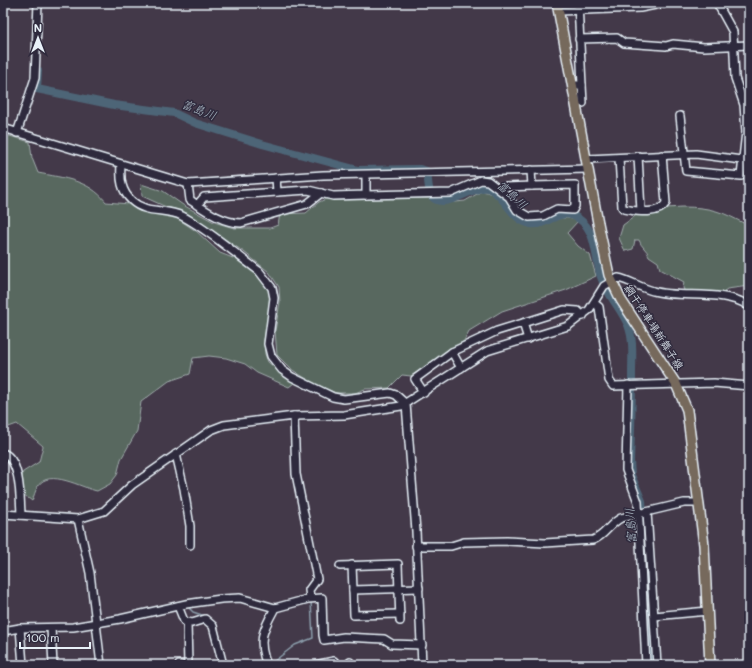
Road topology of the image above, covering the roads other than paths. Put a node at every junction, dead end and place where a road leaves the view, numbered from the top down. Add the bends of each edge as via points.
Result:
1 (38, 3) edge
2 (666, 3) edge
3 (717, 3) edge
4 (558, 7) edge
5 (578, 7) edge
6 (580, 39) junction
7 (749, 45) edge
8 (734, 46) junction
9 (572, 85) junction
10 (582, 85) junction
11 (582, 103) dead end
12 (680, 116) dead end
13 (3, 128) edge
14 (17, 133) junction
15 (684, 154) junction
16 (662, 155) junction
17 (638, 156) junction
18 (619, 158) junction
19 (587, 159) junction
20 (746, 161) edge
21 (121, 165) junction
22 (588, 169) junction
23 (532, 170) junction
24 (366, 175) junction
25 (276, 178) junction
26 (188, 184) junction
27 (532, 186) junction
28 (501, 189) junction
29 (277, 192) junction
30 (321, 193) junction
31 (366, 195) junction
32 (197, 205) junction
33 (641, 211) junction
34 (610, 283) junction
35 (594, 303) junction
36 (749, 306) edge
37 (583, 316) junction
38 (523, 323) junction
39 (528, 339) junction
40 (452, 352) junction
41 (464, 366) junction
42 (676, 384) junction
43 (632, 385) junction
44 (749, 386) edge
45 (424, 393) junction
46 (406, 404) junction
47 (294, 416) junction
48 (3, 453) edge
49 (176, 454) junction
50 (700, 503) junction
51 (643, 513) junction
52 (3, 514) edge
53 (21, 515) junction
54 (78, 519) junction
55 (190, 545) dead end
56 (416, 546) junction
57 (352, 565) junction
58 (340, 566) dead end
59 (419, 588) junction
60 (400, 589) junction
61 (353, 590) junction
62 (310, 598) junction
63 (178, 606) junction
64 (275, 608) junction
65 (708, 611) junction
66 (654, 616) junction
67 (97, 623) junction
68 (187, 623) junction
69 (20, 628) junction
70 (51, 628) junction
71 (3, 631) edge
72 (422, 645) junction
73 (23, 665) edge
74 (53, 665) edge
75 (101, 665) edge
76 (188, 665) edge
77 (223, 665) edge
78 (267, 665) edge
79 (315, 665) edge
80 (338, 665) edge
81 (422, 665) edge
82 (646, 665) edge
83 (657, 665) edge
84 (710, 665) edge

1 - 14 street via 35,78
2 - 5 street via 640,8
3 - 8 street via 731,25
4 - 5 street
4 - 9 main road, 網干停車場新舞子線
5 - 6 street
6 - 8 street via 617,38 624,43 648,45
6 - 10 street
7 - 8 street
8 - 20 street via 735,78 742,96 745,116
9 - 10 street
9 - 19 main road, 網干停車場新舞子線
10 - 11 street
12 - 15 street
13 - 14 street
14 - 21 street
15 - 16 street
15 - 20 street
15 - 20 street via 686,171 741,176
16 - 17 street
16 - 33 street via 666,203 654,211
17 - 18 street
17 - 33 street
18 - 19 street
18 - 33 street via 622,207
19 - 22 main road, 網干停車場新舞子線
21 - 26 street
21 - 46 street via 122,186 133,202 144,208 180,215 259,271 267,280 274,298 268,344 271,356 282,370 292,378 333,397 344,399 390,393
22 - 23 street
22 - 34 main road, 網干停車場新舞子線
23 - 24 street
23 - 27 street
24 - 25 street
24 - 31 street
25 - 26 street
25 - 29 street
26 - 32 street via 188,197
27 - 28 street
27 - 28 street via 575,185 576,206 573,210 557,209 543,216 530,217 517,210
28 - 31 street via 481,180 451,194
29 - 30 street via 312,190
29 - 32 street via 204,197
30 - 31 street via 333,196
30 - 32 street via 307,204 241,223 225,221
34 - 35 street
34 - 36 street via 621,278 653,291 714,296 741,301
34 - 42 main road, 網干停車場新舞子線
35 - 37 street
35 - 43 street via 600,307 610,384
37 - 38 street via 578,311 564,310
37 - 39 street via 568,326
38 - 39 street
38 - 40 street via 497,331
39 - 41 street via 492,349
40 - 41 street
40 - 45 street via 415,379
41 - 45 street
42 - 43 street
42 - 44 street via 714,383
42 - 50 main road, 網干停車場新舞子線 via 684,398 689,417
43 - 51 street via 626,470
45 - 46 street
46 - 47 street via 344,414
46 - 56 street
47 - 49 street via 218,427
47 - 62 street via 296,474 316,579 309,590
48 - 53 street via 10,458 19,476
49 - 54 street via 132,485 104,511
49 - 55 street via 190,526
50 - 51 street via 684,503
50 - 65 main road, 網干停車場新舞子線
51 - 56 street via 613,522 604,534 593,540 545,543 464,542 451,546
51 - 66 street
51 - 82 street
52 - 53 street
53 - 54 street
54 - 67 street via 88,561
56 - 59 street
57 - 58 street
57 - 60 street via 398,564
57 - 61 street
59 - 60 street
59 - 72 street
60 - 61 street
60 - 61 street via 400,618 354,615
62 - 64 street
62 - 72 street via 322,598 324,640 344,637 384,639 392,644
63 - 64 street via 240,598
63 - 67 street
63 - 68 street via 182,618
64 - 78 street via 263,629
65 - 66 street
65 - 84 main road, 網干停車場新舞子線
66 - 83 street
67 - 70 street
67 - 75 street
68 - 76 street
68 - 77 street via 201,619 209,621 213,626
69 - 70 street
69 - 71 street
69 - 73 street
70 - 74 street
72 - 81 street
79 - 80 street via 334,661

